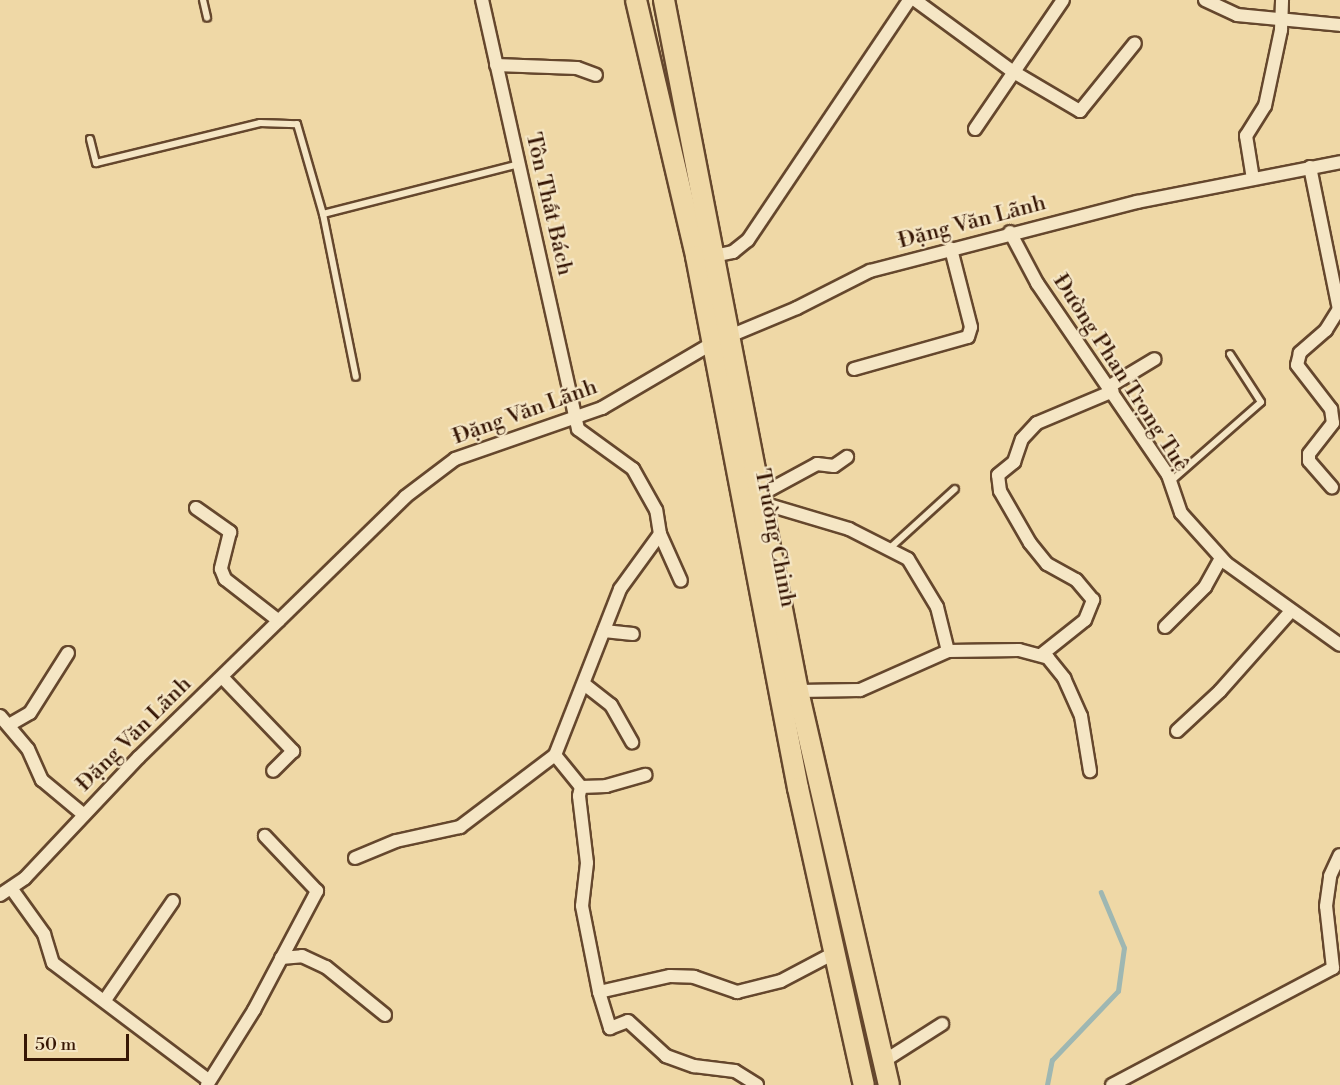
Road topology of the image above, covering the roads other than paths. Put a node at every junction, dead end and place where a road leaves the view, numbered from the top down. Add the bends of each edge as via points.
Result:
1 (203, 0) edge
2 (482, 0) edge
3 (636, 0) edge
4 (664, 0) edge
5 (909, 0) edge
6 (915, 0) edge
7 (1063, 0) edge
8 (1205, 0) edge
9 (1282, 0) edge
10 (207, 18) dead end
11 (1281, 19) junction
12 (1340, 25) edge
13 (1135, 43) dead end
14 (496, 65) junction
15 (1012, 71) junction
16 (596, 75) dead end
17 (975, 129) dead end
18 (90, 139) dead end
19 (1340, 162) edge
20 (519, 164) junction
21 (1310, 167) junction
22 (1253, 179) junction
23 (323, 214) junction
24 (1010, 232) junction
25 (951, 249) junction
26 (705, 257) junction
27 (1339, 314) edge
28 (721, 340) junction
29 (1230, 354) dead end
30 (1155, 359) dead end
31 (854, 369) dead end
32 (356, 377) dead end
33 (1112, 389) junction
34 (575, 416) junction
35 (847, 457) dead end
36 (1170, 482) junction
37 (1332, 488) dead end
38 (955, 489) dead end
39 (761, 499) junction
40 (196, 508) dead end
41 (660, 534) junction
42 (888, 549) junction
43 (1221, 558) junction
44 (681, 582) dead end
45 (1291, 610) junction
46 (279, 621) junction
47 (1165, 627) dead end
48 (604, 631) junction
49 (633, 633) dead end
50 (1340, 644) edge
51 (948, 651) junction
52 (68, 653) dead end
53 (1041, 655) junction
54 (222, 677) junction
55 (584, 684) junction
56 (798, 691) junction
57 (4, 720) edge
58 (1177, 730) dead end
59 (632, 742) dead end
60 (555, 755) junction
61 (273, 771) dead end
62 (1090, 771) dead end
63 (645, 775) dead end
64 (581, 788) junction
65 (83, 814) junction
66 (265, 836) dead end
67 (1340, 855) edge
68 (356, 858) dead end
69 (5, 891) edge
70 (173, 901) dead end
71 (836, 952) junction
72 (281, 958) junction
73 (599, 992) junction
74 (105, 1000) junction
75 (385, 1015) dead end
76 (942, 1024) dead end
77 (884, 1061) junction
78 (207, 1082) edge
79 (757, 1085) edge
80 (864, 1085) edge
81 (889, 1085) edge
82 (1112, 1085) edge

1 - 10 lane
2 - 14 street, Tôn Thất Bách
3 - 26 highway, Trường Chinh
4 - 26 highway, Trường Chinh
5 - 26 street via 748,240 733,252
6 - 15 street
7 - 15 street
8 - 11 street via 1238,15
9 - 11 street
11 - 12 street
11 - 22 street via 1265,106 1246,136
13 - 15 street via 1080,111
14 - 16 street via 577,68
14 - 20 street, Tôn Thất Bách
15 - 17 street
18 - 23 lane via 96,163 260,123 297,124
19 - 21 street, Đặng Văn Lãnh
20 - 23 lane
20 - 34 street, Tôn Thất Bách
21 - 22 street, Đặng Văn Lãnh
21 - 27 street
22 - 24 street, Đặng Văn Lãnh
23 - 32 lane
24 - 25 street, Đặng Văn Lãnh
24 - 33 street, Đường Phan Trọng Tuệ via 1037,283
25 - 28 street, Đặng Văn Lãnh via 870,271
25 - 31 street via 971,327 968,337
26 - 28 highway, Trường Chinh
27 - 37 street via 1300,353 1297,365 1331,409 1333,423 1309,454 1310,461
28 - 34 street, Đặng Văn Lãnh via 602,408
28 - 39 highway, Trường Chinh
28 - 71 highway, Trường Chinh via 798,788
29 - 36 lane via 1261,402
30 - 33 street
33 - 36 street, Đường Phan Trọng Tuệ
33 - 53 street via 1037,423 1022,439 1014,462 998,475 1000,491 1030,543 1047,564 1076,580 1093,600 1085,620
34 - 41 street via 578,429 633,469 656,510
34 - 46 street, Đặng Văn Lãnh via 480,449 437,470
35 - 39 street via 834,466 817,464
36 - 43 street, Đường Phan Trọng Tuệ via 1181,513
38 - 42 lane
39 - 42 street via 818,517
39 - 56 highway, Trường Chinh
40 - 46 street via 230,532 221,569 225,579
41 - 44 street
41 - 48 street via 629,574
42 - 51 street via 908,559 927,586 946,630
43 - 45 street, Đường Phan Trọng Tuệ
43 - 47 street via 1205,587
45 - 50 street, Đường Phan Trọng Tuệ
45 - 58 street via 1220,691
46 - 54 street, Đặng Văn Lãnh
48 - 49 street
48 - 55 street
51 - 53 street via 1019,650
51 - 56 street via 860,690
52 - 57 street via 30,713
53 - 62 street via 1064,678 1075,699
54 - 61 street via 293,751
54 - 65 street, Đặng Văn Lãnh
55 - 59 street via 611,705
55 - 60 street
56 - 77 highway, Trường Chinh
57 - 65 street via 28,749 42,780
60 - 64 street
60 - 68 street via 460,827 396,841
63 - 64 street via 606,786
64 - 73 street via 587,863 582,906
65 - 69 street, Đặng Văn Lãnh via 25,878
66 - 72 street via 316,891
67 - 82 street via 1330,876 1326,906 1333,968
69 - 74 street via 44,934 53,963
70 - 74 street
71 - 73 street via 781,981 737,992 694,977 670,976
71 - 80 highway, Trường Chinh
72 - 75 street via 302,956 326,967
72 - 78 street via 254,1010
73 - 79 street via 610,1028 628,1021 666,1056 694,1066 735,1071
74 - 78 street
76 - 77 street
77 - 81 highway, Trường Chinh

